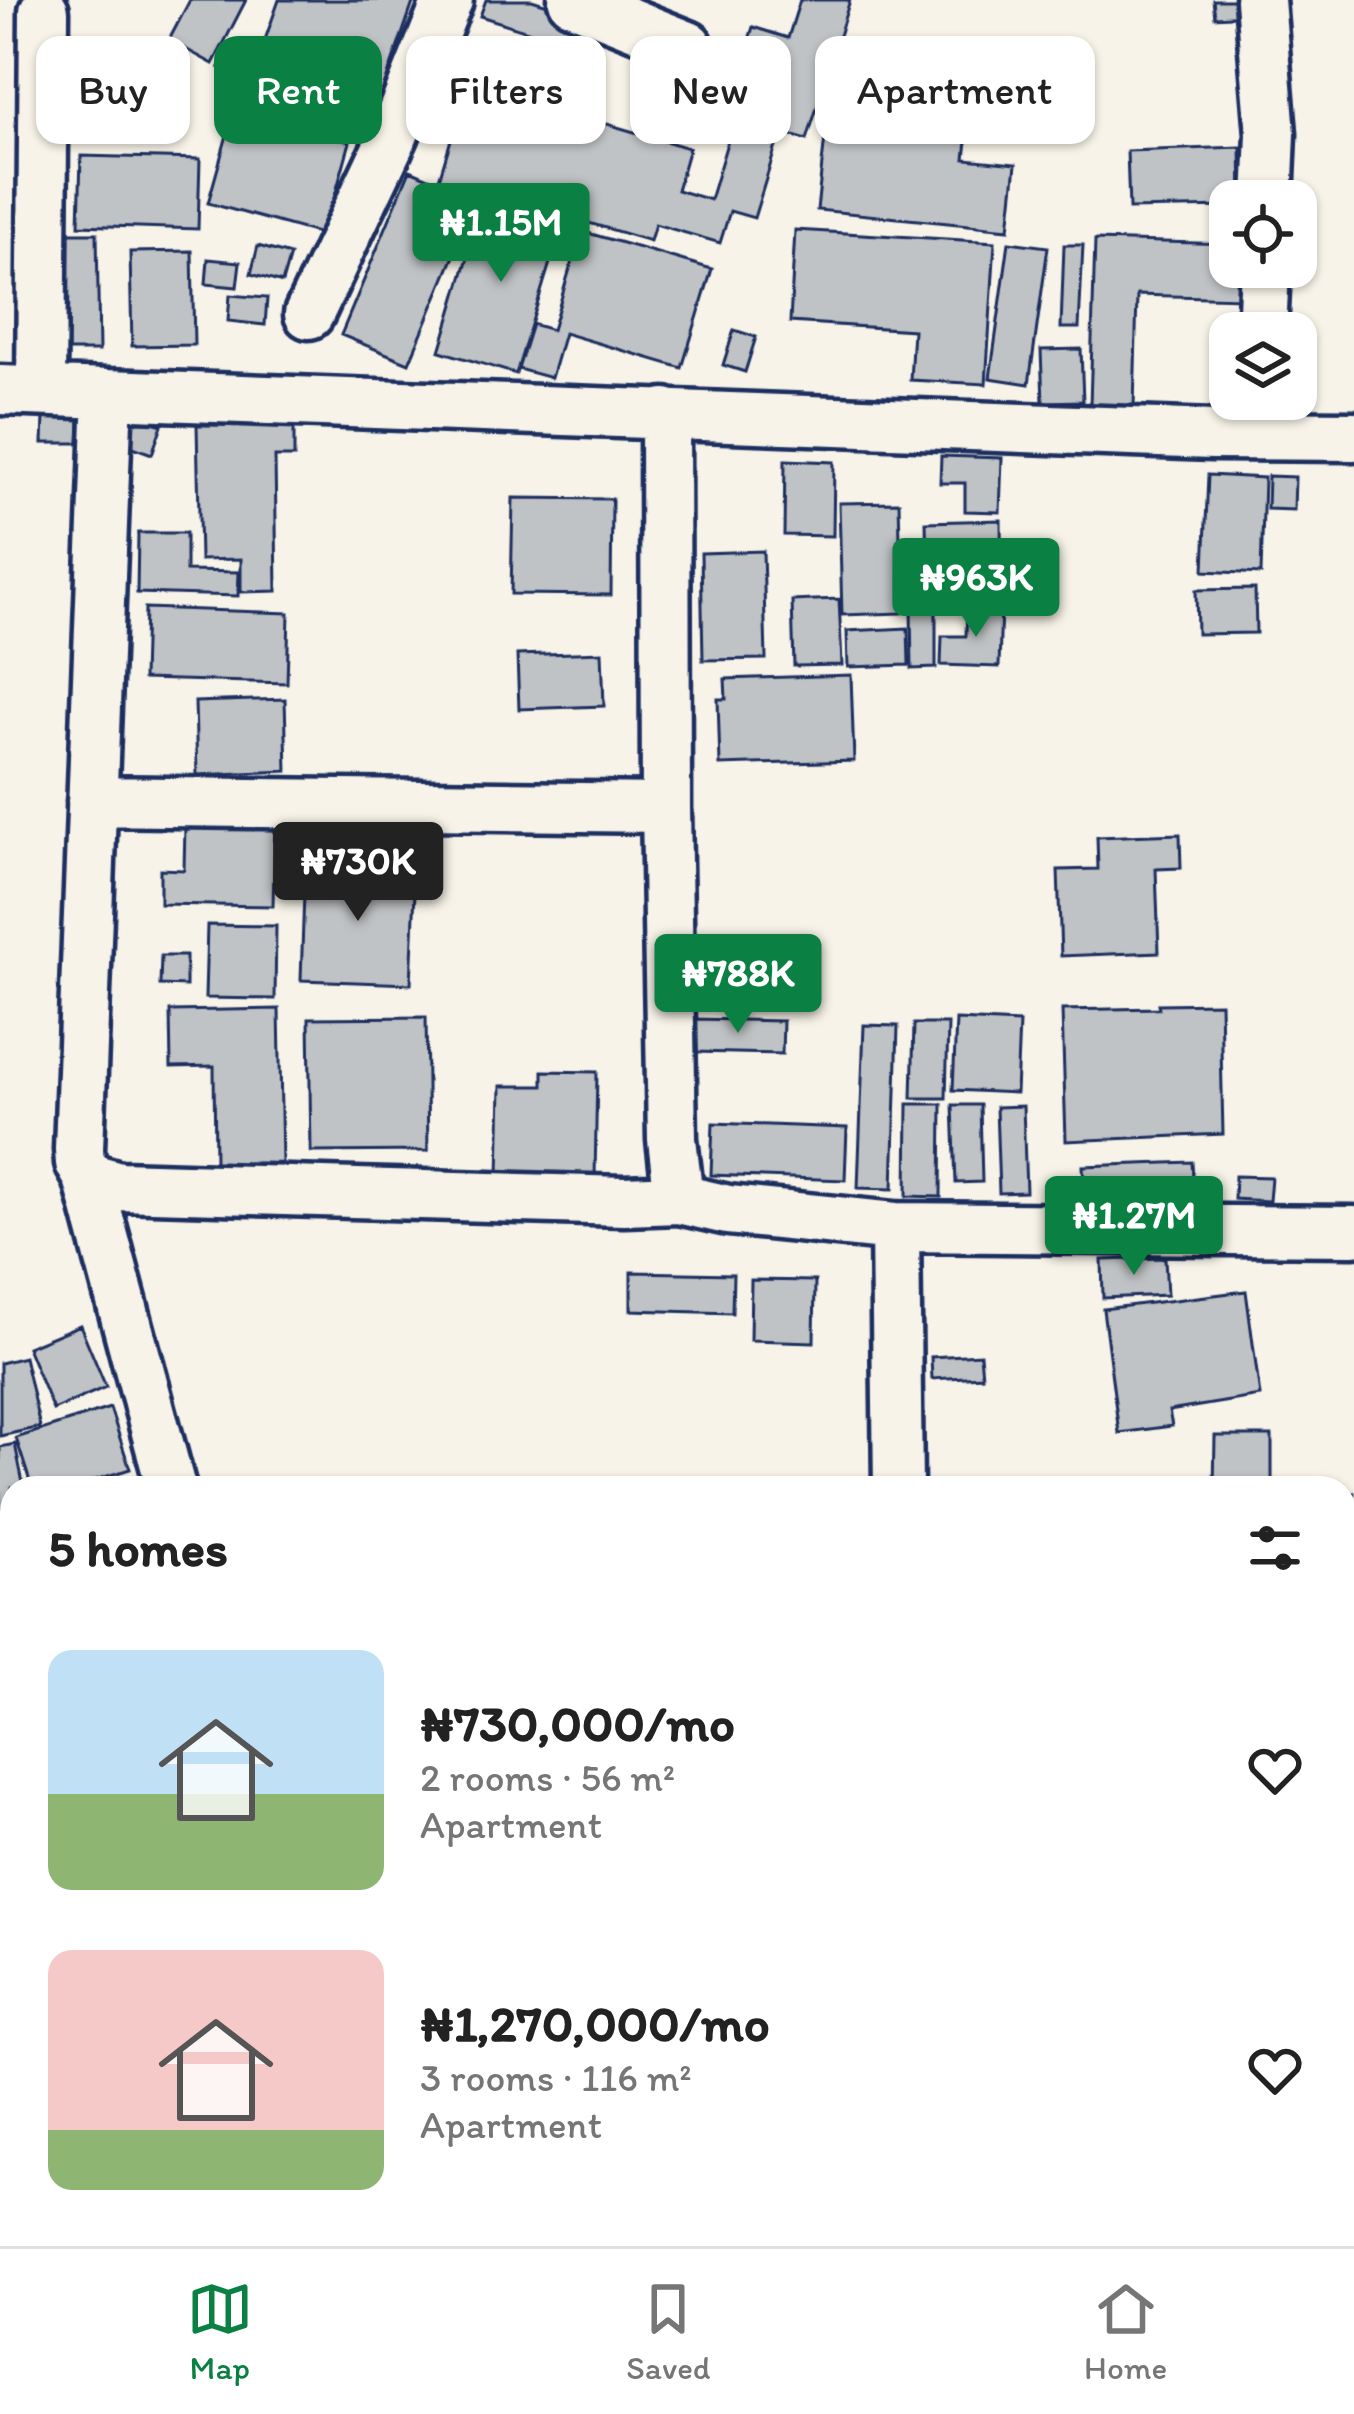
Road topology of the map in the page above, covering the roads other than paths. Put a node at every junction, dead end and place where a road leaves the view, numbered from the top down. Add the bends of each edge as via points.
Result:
1 (448, 0) edge
2 (572, 0) edge
3 (1260, 0) edge
4 (44, 11) dead end
5 (663, 36) edge
6 (1269, 180) edge
7 (309, 314) dead end
8 (20, 390) edge
9 (108, 394) junction
10 (665, 413) junction
11 (1209, 417) edge
12 (1273, 420) edge
13 (1354, 436) edge
14 (92, 801) junction
15 (666, 808) junction
16 (88, 1177) junction
17 (679, 1199) junction
18 (895, 1227) junction
19 (1354, 1231) edge
20 (168, 1476) edge
21 (898, 1476) edge

1 - 7 street
2 - 5 street
3 - 6 street
4 - 8 street
8 - 9 street
9 - 10 street
9 - 14 street
10 - 11 street
10 - 15 street
12 - 13 street
14 - 15 street
14 - 16 street via 79,1149
15 - 17 street
16 - 17 street via 119,1186
16 - 20 street
17 - 18 street
18 - 19 street
18 - 21 street

